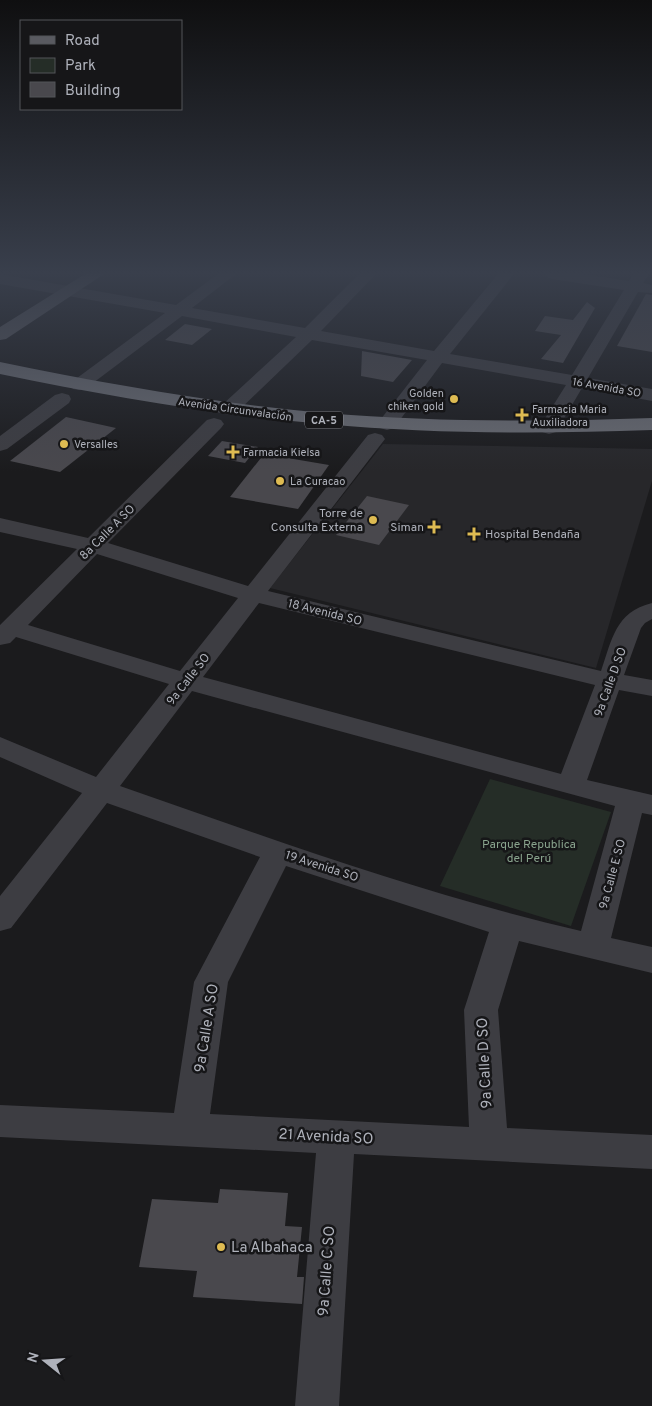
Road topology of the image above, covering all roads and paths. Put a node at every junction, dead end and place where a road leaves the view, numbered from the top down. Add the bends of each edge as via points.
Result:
1 (141, 340) edge
2 (302, 340) edge
3 (373, 340) edge
4 (452, 340) edge
5 (604, 340) edge
6 (442, 352) junction
7 (0, 368) edge
8 (579, 376) junction
9 (652, 383) edge
10 (0, 385) edge
11 (79, 386) junction
12 (652, 395) edge
13 (62, 399) junction
14 (221, 416) junction
15 (652, 424) edge
16 (549, 428) junction
17 (381, 432) junction
18 (652, 442) edge
19 (0, 445) edge
20 (0, 525) edge
21 (94, 546) junction
22 (254, 594) junction
23 (649, 611) edge
24 (6, 634) edge
25 (186, 680) junction
26 (610, 681) junction
27 (652, 688) edge
28 (0, 746) edge
29 (571, 786) junction
30 (101, 790) junction
31 (642, 803) edge
32 (278, 852) junction
33 (0, 919) edge
34 (507, 926) junction
35 (594, 947) junction
36 (652, 960) edge
37 (0, 1121) edge
38 (190, 1129) junction
39 (336, 1136) junction
40 (489, 1144) junction
41 (652, 1152) edge
42 (317, 1406) edge

1 - 11 street
2 - 14 street, 8a Calle A SO
3 - 6 street, 16 Avenida SO
4 - 6 street, 9a Calle SO
5 - 8 street
6 - 8 street, 16 Avenida SO
6 - 17 street, 9a Calle SO
7 - 11 highway, Avenida Circunvalación / CA-5
8 - 9 street, 16 Avenida SO
8 - 12 street, 16 Avenida SO
8 - 16 street
10 - 13 highway, Avenida Circunvalación / CA-5
11 - 14 highway, Avenida Circunvalación / CA-5
13 - 14 highway, Avenida Circunvalación / CA-5 via 126,410
13 - 19 street
14 - 17 highway, Avenida Circunvalación / CA-5 via 279,432
14 - 21 street, 8a Calle A SO
15 - 16 highway
16 - 17 highway via 437,427 391,430 379,434
17 - 18 highway, Avenida Circunvalación / CA-5 via 465,443
17 - 22 street, 9a Calle SO
20 - 21 street, 18 Avenida SO
21 - 22 street, 18 Avenida SO
21 - 24 street, 8a Calle A SO
22 - 25 street, 9a Calle SO
22 - 26 street, 18 Avenida SO
23 - 26 street, 9a Calle D SO via 636,618 630,628
24 - 25 street
25 - 29 street
25 - 30 street, 9a Calle SO
26 - 27 street, 18 Avenida SO
26 - 29 street, 9a Calle D SO
28 - 30 street, 19 Avenida SO
29 - 31 street
30 - 32 street, 19 Avenida SO
30 - 33 street, 9a Calle SO
31 - 35 street, 9a Calle E SO
32 - 34 street, 19 Avenida SO
32 - 38 street, 9a Calle A SO via 211,982
34 - 35 street, 19 Avenida SO
34 - 40 street, 9a Calle D SO via 481,1010
35 - 36 street, 19 Avenida SO
37 - 38 street, 21 Avenida SO
38 - 39 street, 21 Avenida SO
39 - 40 street, 21 Avenida SO
39 - 42 street, 9a Calle C SO
40 - 41 street, 21 Avenida SO

